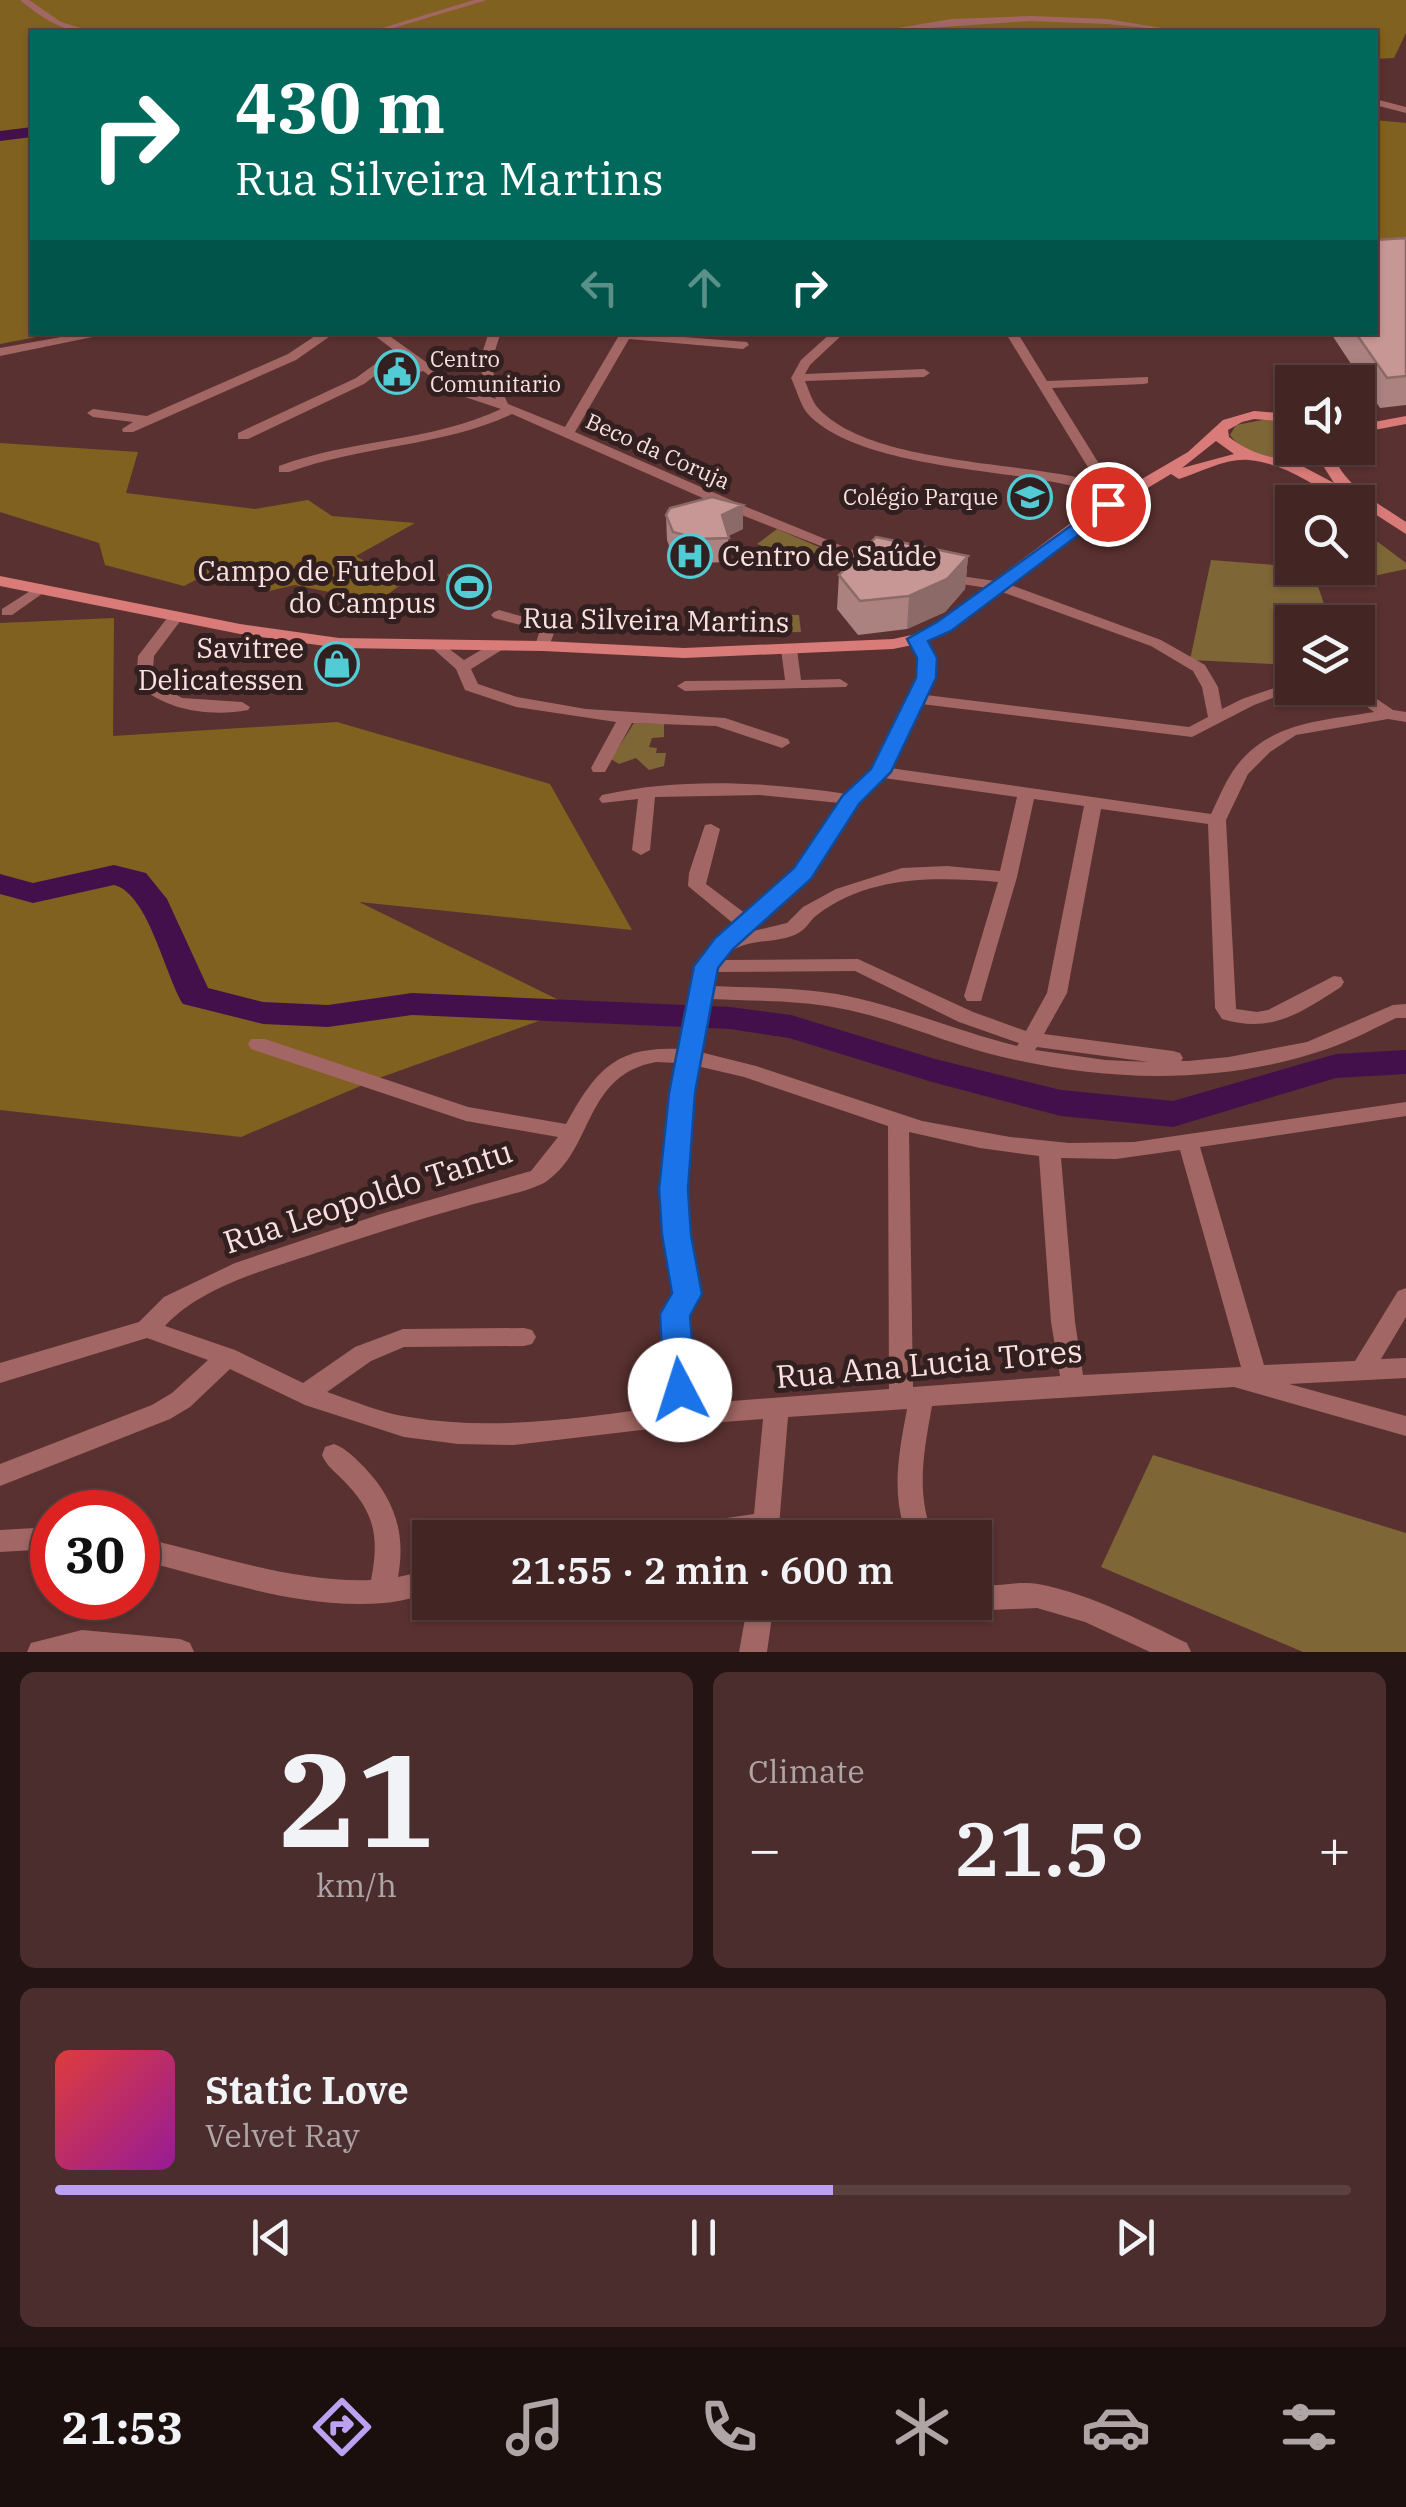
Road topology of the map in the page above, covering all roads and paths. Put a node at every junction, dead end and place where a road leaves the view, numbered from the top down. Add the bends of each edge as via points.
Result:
1 (24, 0) edge
2 (484, 0) edge
3 (82, 30) edge
4 (380, 30) edge
5 (895, 30) edge
6 (1163, 30) edge
7 (1378, 103) edge
8 (1406, 110) edge
9 (94, 335) edge
10 (325, 335) edge
11 (380, 335) edge
12 (494, 335) edge
13 (625, 335) edge
14 (637, 335) edge
15 (836, 335) edge
16 (1013, 335) edge
17 (743, 345) dead end
18 (0, 352) edge
19 (924, 373) dead end
20 (797, 378) junction
21 (1144, 380) dead end
22 (1045, 385) junction
23 (457, 390) junction
24 (507, 407) junction
25 (1406, 411) edge
26 (93, 413) dead end
27 (1375, 415) edge
28 (1275, 417) edge
29 (148, 420) junction
30 (1406, 420) edge
31 (1375, 426) edge
32 (128, 429) dead end
33 (1221, 430) junction
34 (568, 433) junction
35 (243, 436) dead end
36 (1250, 456) junction
37 (1274, 461) joint
38 (1329, 465) edge
39 (284, 469) dead end
40 (1148, 483) junction
41 (1326, 485) edge
42 (1115, 492) junction
43 (1375, 519) edge
44 (1406, 529) edge
45 (1406, 542) edge
46 (886, 566) edge
47 (927, 574) edge
48 (0, 580) edge
49 (997, 585) junction
50 (41, 588) junction
51 (7, 612) dead end
52 (499, 615) dead end
53 (176, 616) junction
54 (917, 639) junction
55 (500, 645) junction
56 (438, 646) junction
57 (542, 646) junction
58 (789, 650) junction
59 (463, 667) junction
60 (840, 684) dead end
61 (794, 685) junction
62 (686, 686) dead end
63 (1275, 691) edge
64 (916, 699) junction
65 (1375, 702) edge
66 (242, 707) dead end
67 (1397, 715) edge
68 (627, 717) junction
69 (1216, 718) junction
70 (782, 742) dead end
71 (598, 768) dead end
72 (880, 772) junction
73 (647, 792) junction
74 (1026, 796) junction
75 (608, 800) dead end
76 (851, 800) junction
77 (1093, 805) junction
78 (1217, 820) junction
79 (712, 830) dead end
80 (640, 850) dead end
81 (1008, 877) junction
82 (746, 924) junction
83 (724, 944) junction
84 (706, 966) junction
85 (1334, 982) dead end
86 (700, 992) junction
87 (974, 996) dead end
88 (1406, 1011) edge
89 (258, 1044) dead end
90 (1026, 1047) junction
91 (688, 1057) junction
92 (1406, 1109) edge
93 (898, 1120) junction
94 (570, 1132) junction
95 (1188, 1142) junction
96 (1049, 1148) junction
97 (1406, 1297) edge
98 (147, 1330) junction
99 (524, 1338) dead end
100 (227, 1357) junction
101 (1406, 1368) edge
102 (1362, 1369) junction
103 (0, 1374) edge
104 (1255, 1374) junction
105 (1223, 1375) junction
106 (1072, 1385) junction
107 (305, 1395) junction
108 (911, 1400) junction
109 (776, 1409) junction
110 (684, 1414) junction
111 (1406, 1426) edge
112 (334, 1455) dead end
113 (0, 1475) edge
114 (766, 1520) edge
115 (915, 1520) edge
116 (30, 1539) edge
117 (0, 1541) edge
118 (160, 1554) edge
119 (412, 1586) edge
120 (382, 1592) junction
121 (992, 1599) edge
122 (758, 1620) edge
123 (105, 1648) edge
124 (41, 1652) edge
125 (180, 1652) edge
126 (753, 1652) edge
127 (1177, 1652) edge

1 - 3 street via 58,24
2 - 4 street
5 - 6 street via 981,20 1069,20
7 - 8 street
9 - 18 street
10 - 29 street via 292,357
11 - 23 street, Beco da Coruja
12 - 24 street via 484,366
13 - 34 street
14 - 17 street
15 - 20 street
16 - 22 street
19 - 20 street
20 - 42 street via 822,418 864,441
21 - 22 street
22 - 42 street
23 - 24 street, Beco da Coruja
23 - 35 street via 403,361 386,362
24 - 34 street, Beco da Coruja
24 - 39 street via 439,436 355,445
25 - 27 main road
26 - 29 street
28 - 33 main road via 1248,415
29 - 32 street
30 - 31 main road
33 - 36 main road via 1232,448
33 - 40 main road, Rua Silveira Martins
34 - 46 street, Beco da Coruja
36 - 37 main road
36 - 40 main road, Rua Silveira Martins
37 - 41 main road
38 - 44 main road via 1341,482
40 - 42 main road, Rua Silveira Martins
42 - 49 main road, Rua Silveira Martins
43 - 45 main road
47 - 49 street
48 - 50 main road, Rua Silveira Martins
49 - 54 main road, Rua Silveira Martins
49 - 69 street via 1183,658 1205,678
50 - 51 street
50 - 53 main road, Rua Silveira Martins
52 - 57 street via 548,628
53 - 56 main road, Rua Silveira Martins via 339,643
53 - 66 street via 146,656 144,682 189,706
54 - 58 main road, Rua Silveira Martins
54 - 64 street via 928,667
55 - 56 main road, Rua Silveira Martins
55 - 57 main road, Rua Silveira Martins
55 - 59 street
56 - 59 street
57 - 58 main road, Rua Silveira Martins
58 - 61 street
59 - 68 street via 465,679 482,694
60 - 61 street
61 - 62 street
63 - 69 street
64 - 69 street via 1142,730 1202,730
64 - 72 street
65 - 67 street
67 - 78 street via 1277,737 1231,787
68 - 70 street via 720,723
68 - 71 street
72 - 74 street
72 - 76 street
73 - 75 street
73 - 76 street via 770,791
73 - 80 street
74 - 77 street
74 - 81 street
76 - 82 street via 802,874
77 - 78 street
77 - 90 street via 1057,993
78 - 85 street via 1229,1014 1249,1020 1273,1016
79 - 82 street via 697,886
81 - 83 street via 902,874 824,902 793,928
81 - 87 street
82 - 83 street
83 - 84 street
84 - 86 street
84 - 90 street via 858,965
86 - 90 street via 834,1000
86 - 91 street
88 - 90 street via 1313,1047 1224,1064 1061,1062
89 - 94 street via 466,1114
91 - 93 street, Rua Leopoldo Tantu
91 - 94 street, Rua Leopoldo Tantu via 638,1058 620,1066
91 - 110 street via 674,1189 688,1294 675,1314
92 - 95 street, Rua Leopoldo Tantu
93 - 96 street, Rua Leopoldo Tantu
93 - 108 street
94 - 98 street, Rua Leopoldo Tantu via 544,1172 528,1181 244,1270 172,1303
95 - 96 street, Rua Leopoldo Tantu via 1099,1152
95 - 104 street
96 - 106 street
97 - 102 street
98 - 100 street, Rua Ana Lucia Tores
98 - 103 street
99 - 107 street via 404,1338 348,1362
100 - 107 street, Rua Ana Lucia Tores
100 - 113 street via 172,1406
101 - 102 street, Rua Ana Lucia Tores
102 - 104 street, Rua Ana Lucia Tores
104 - 105 street, Rua Ana Lucia Tores
105 - 106 street, Rua Ana Lucia Tores
105 - 111 street
106 - 108 street, Rua Ana Lucia Tores
107 - 110 street, Rua Ana Lucia Tores via 404,1428 458,1434
108 - 109 street, Rua Ana Lucia Tores
108 - 115 street
109 - 110 street, Rua Ana Lucia Tores
109 - 114 street
112 - 120 street via 367,1484 388,1520
116 - 117 street
118 - 120 street via 265,1581
119 - 120 street
121 - 127 street via 1021,1594 1056,1600
122 - 126 street
123 - 124 street via 82,1642
123 - 125 street

